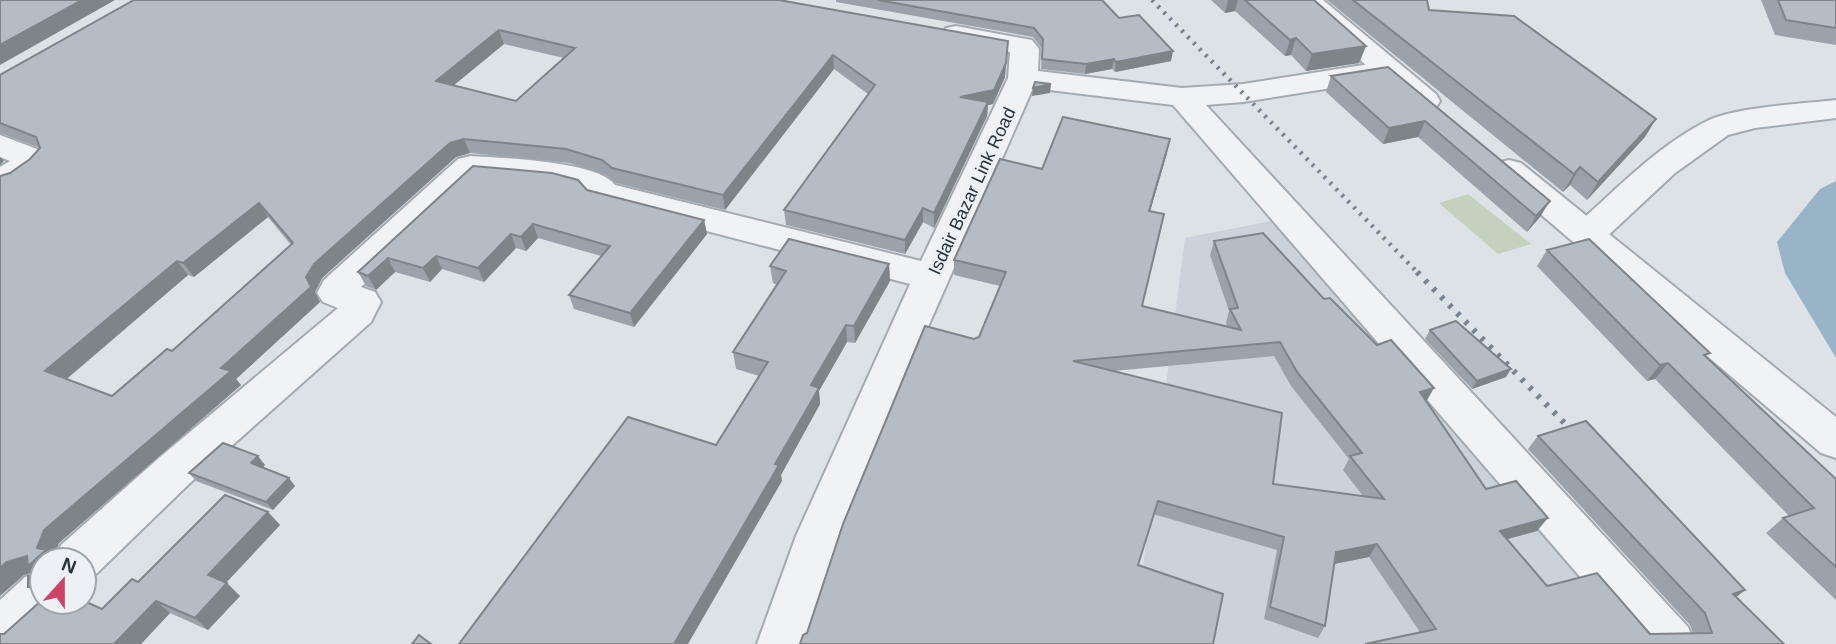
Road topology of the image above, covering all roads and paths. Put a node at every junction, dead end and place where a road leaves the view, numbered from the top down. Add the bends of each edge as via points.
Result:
1 (1307, 0) edge
2 (936, 31) edge
3 (1388, 70) junction
4 (1023, 78) junction
5 (1182, 97) junction
6 (1836, 109) edge
7 (1451, 122) edge
8 (0, 145) edge
9 (1482, 148) edge
10 (0, 182) edge
11 (1588, 234) junction
12 (933, 276) junction
13 (1836, 441) edge
14 (93, 546) edge
15 (28, 606) edge
16 (0, 632) edge
17 (782, 644) edge
18 (1670, 644) edge

1 - 3 street
2 - 4 street via 1022,47
3 - 5 street via 1243,93
3 - 7 street
4 - 5 street
4 - 12 street, Isdair Bazar Link Road
5 - 18 street
6 - 11 street via 1717,128 1663,166
8 - 10 street via 33,162
9 - 11 street
11 - 13 street
12 - 14 street via 604,193 598,185 559,174 470,166 337,289 336,293 362,302 358,312
12 - 17 street, Isdair Bazar Link Road via 819,536
15 - 16 street

